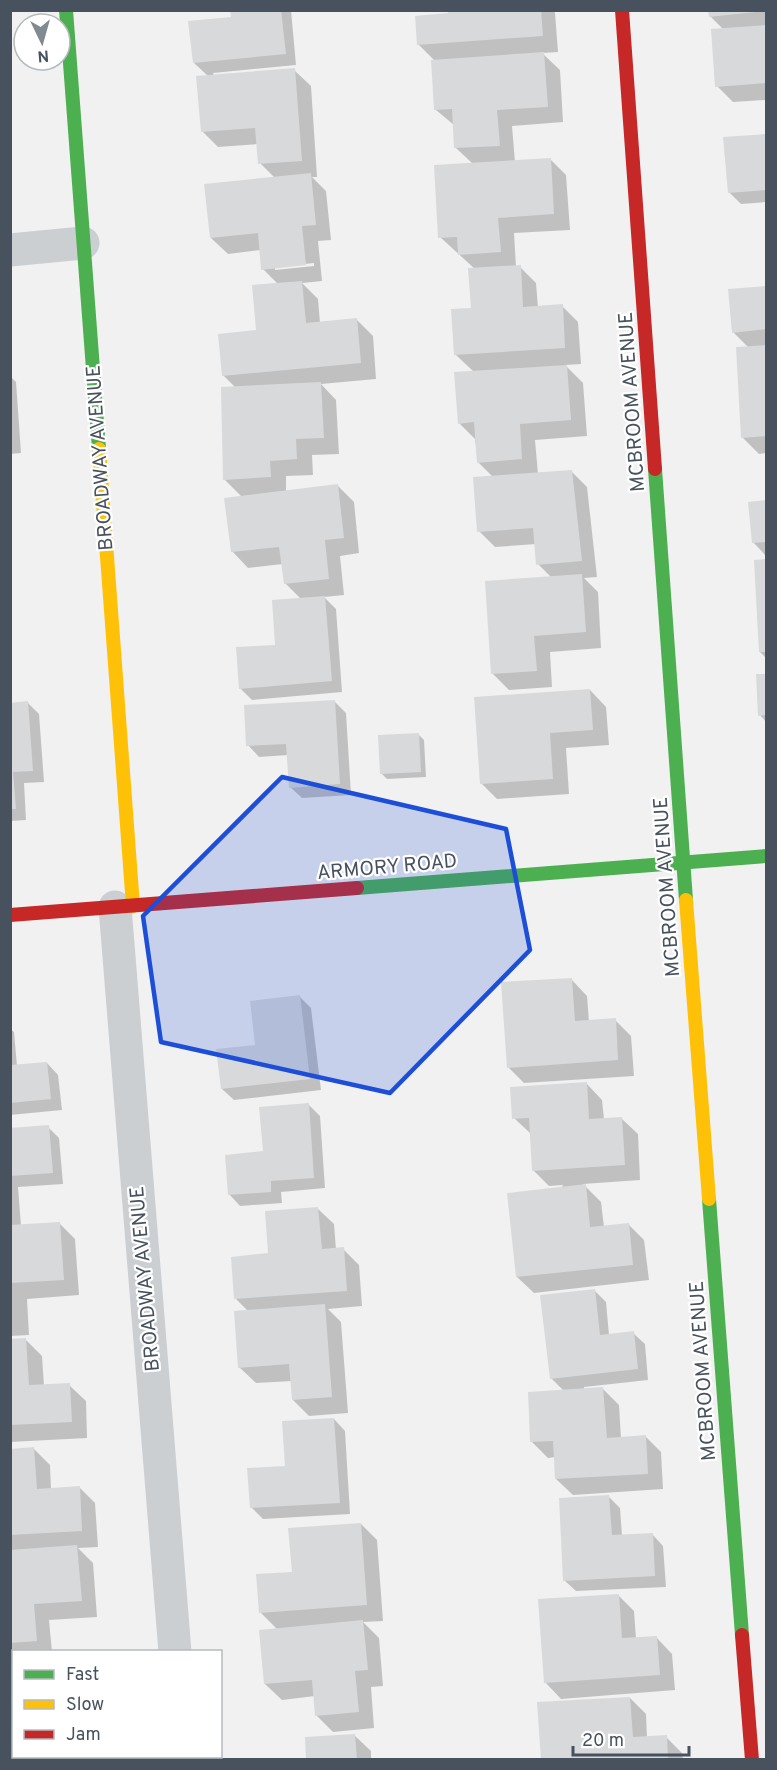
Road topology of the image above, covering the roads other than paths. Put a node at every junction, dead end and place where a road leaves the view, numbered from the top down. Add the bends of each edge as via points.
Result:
1 (66, 10) edge
2 (622, 10) edge
3 (83, 243) junction
4 (10, 250) edge
5 (766, 856) edge
6 (683, 862) junction
7 (124, 906) junction
8 (10, 915) edge
9 (175, 1650) edge
10 (752, 1760) edge

1 - 3 street, BROADWAY AVENUE
2 - 6 street, MCBROOM AVENUE
3 - 4 street
3 - 7 street, BROADWAY AVENUE
5 - 6 street, ARMORY ROAD
6 - 7 street, ARMORY ROAD
6 - 10 street, MCBROOM AVENUE
7 - 8 street, ARMORY ROAD
7 - 9 street, BROADWAY AVENUE

